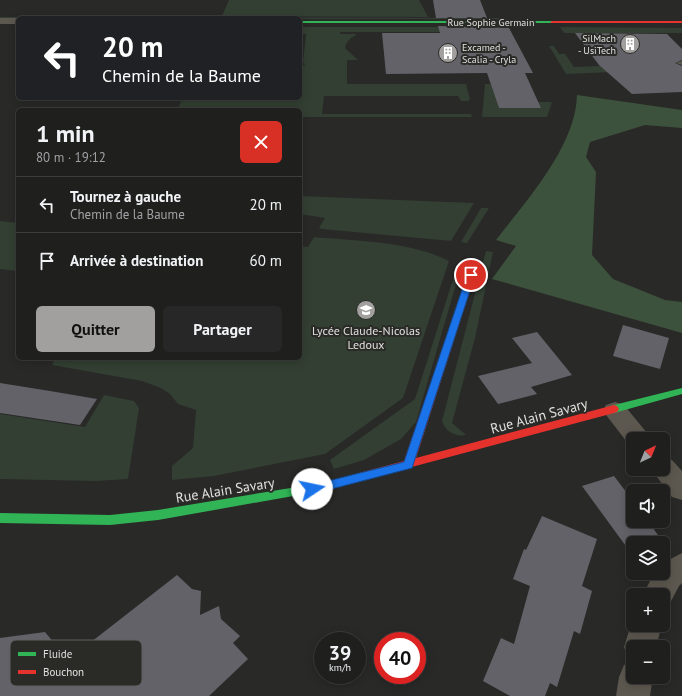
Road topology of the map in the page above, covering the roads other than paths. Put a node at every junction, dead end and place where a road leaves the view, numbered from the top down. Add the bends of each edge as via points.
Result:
1 (0, 21) edge
2 (16, 21) edge
3 (302, 22) edge
4 (682, 22) edge
5 (471, 275) dead end
6 (682, 391) edge
7 (615, 411) junction
8 (633, 432) edge
9 (408, 465) junction
10 (670, 475) edge
11 (682, 489) edge
12 (0, 518) edge
13 (682, 566) edge
14 (662, 588) edge
15 (635, 684) edge
16 (633, 696) edge

1 - 2 street
3 - 4 street, Rue Sophie Germain
5 - 9 street
6 - 7 street, Rue Alain Savary
7 - 8 street
7 - 9 street, Rue Alain Savary
9 - 12 street, Rue Alain Savary via 327,486 158,515 110,520
10 - 11 street
13 - 14 street via 668,576
15 - 16 street

